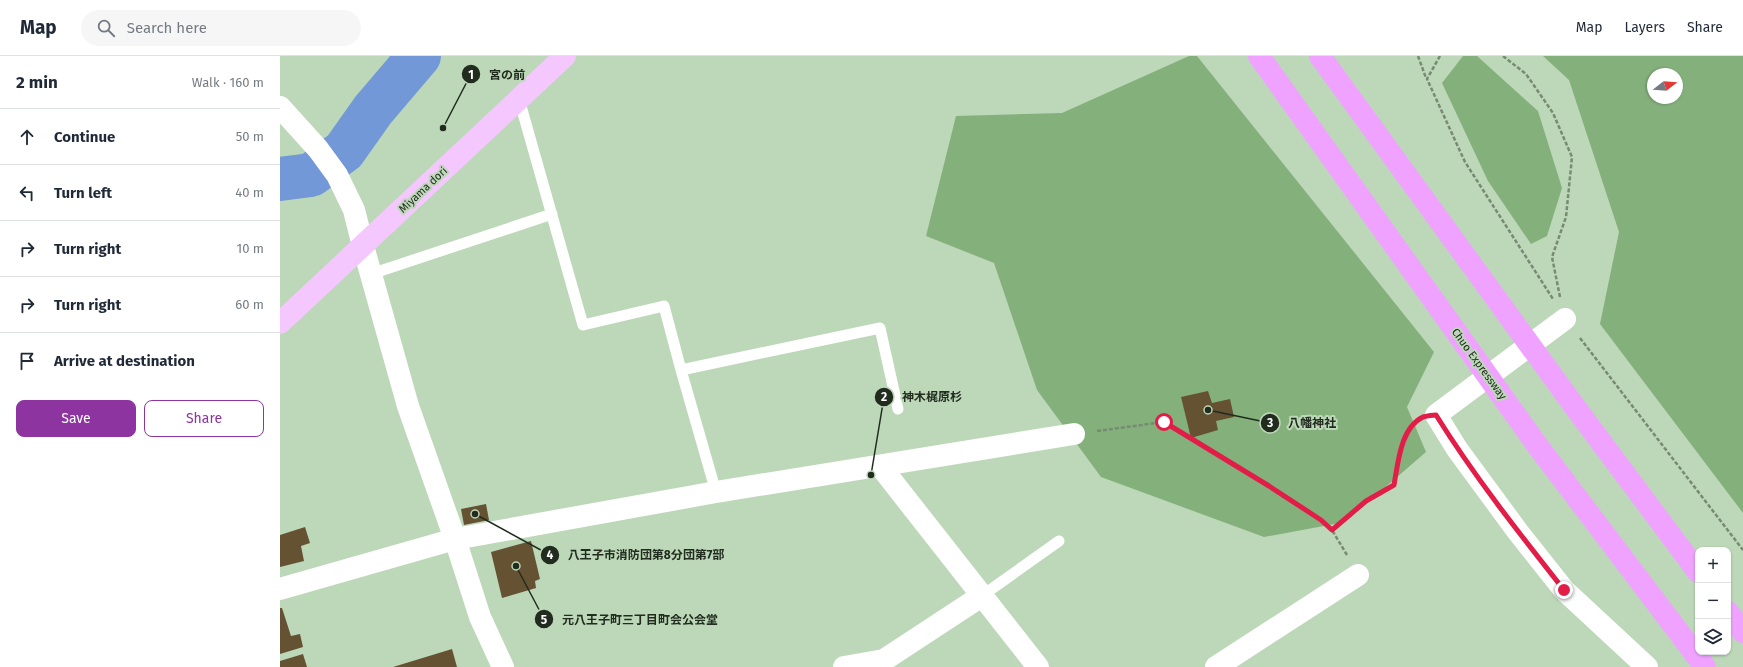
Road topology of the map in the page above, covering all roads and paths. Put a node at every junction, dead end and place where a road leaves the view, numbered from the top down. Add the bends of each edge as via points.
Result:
1 (565, 56) edge
2 (1259, 56) edge
3 (1320, 56) edge
4 (1418, 56) edge
5 (1440, 56) edge
6 (1503, 56) edge
7 (1427, 79) junction
8 (519, 99) junction
9 (280, 107) edge
10 (552, 214) junction
11 (363, 246) junction
12 (371, 274) junction
13 (280, 323) edge
14 (1560, 323) junction
15 (681, 370) junction
16 (898, 409) dead end
17 (1441, 411) junction
18 (1110, 430) dead end
19 (1074, 434) dead end
20 (881, 467) junction
21 (716, 492) junction
22 (1332, 530) junction
23 (455, 539) junction
24 (1059, 541) dead end
25 (1743, 550) edge
26 (1695, 568) edge
27 (1358, 575) joint
28 (280, 589) edge
29 (983, 595) junction
30 (1731, 616) edge
31 (1743, 632) edge
32 (503, 667) edge
33 (844, 667) edge
34 (1038, 667) edge
35 (1216, 667) edge
36 (1648, 667) edge
37 (1705, 667) edge

1 - 8 main road, Miyama dori
2 - 37 highway, Chuo Expressway via 1537,445
3 - 26 highway
4 - 7 path
5 - 7 path
6 - 14 path via 1526,74 1553,112 1572,157 1566,217 1552,257
7 - 14 path via 1465,162
8 - 10 lane
8 - 11 main road, Miyama dori
9 - 11 street via 318,149 337,175 354,210
10 - 12 lane
10 - 15 lane via 583,324 664,306
11 - 12 street
11 - 13 main road, Miyama dori
12 - 23 street via 408,406
14 - 17 street
14 - 25 path
15 - 16 lane via 880,328
15 - 21 lane
17 - 22 path via 1423,417 1410,428 1401,451 1394,485 1366,501
17 - 36 street via 1457,449 1564,590
18 - 22 path via 1164,422 1269,486
19 - 20 street
20 - 21 street
20 - 29 street
21 - 23 street
22 - 27 path
23 - 28 street
23 - 32 street via 480,617
24 - 29 lane
27 - 35 street
29 - 33 street via 884,660
29 - 34 street
30 - 31 highway

